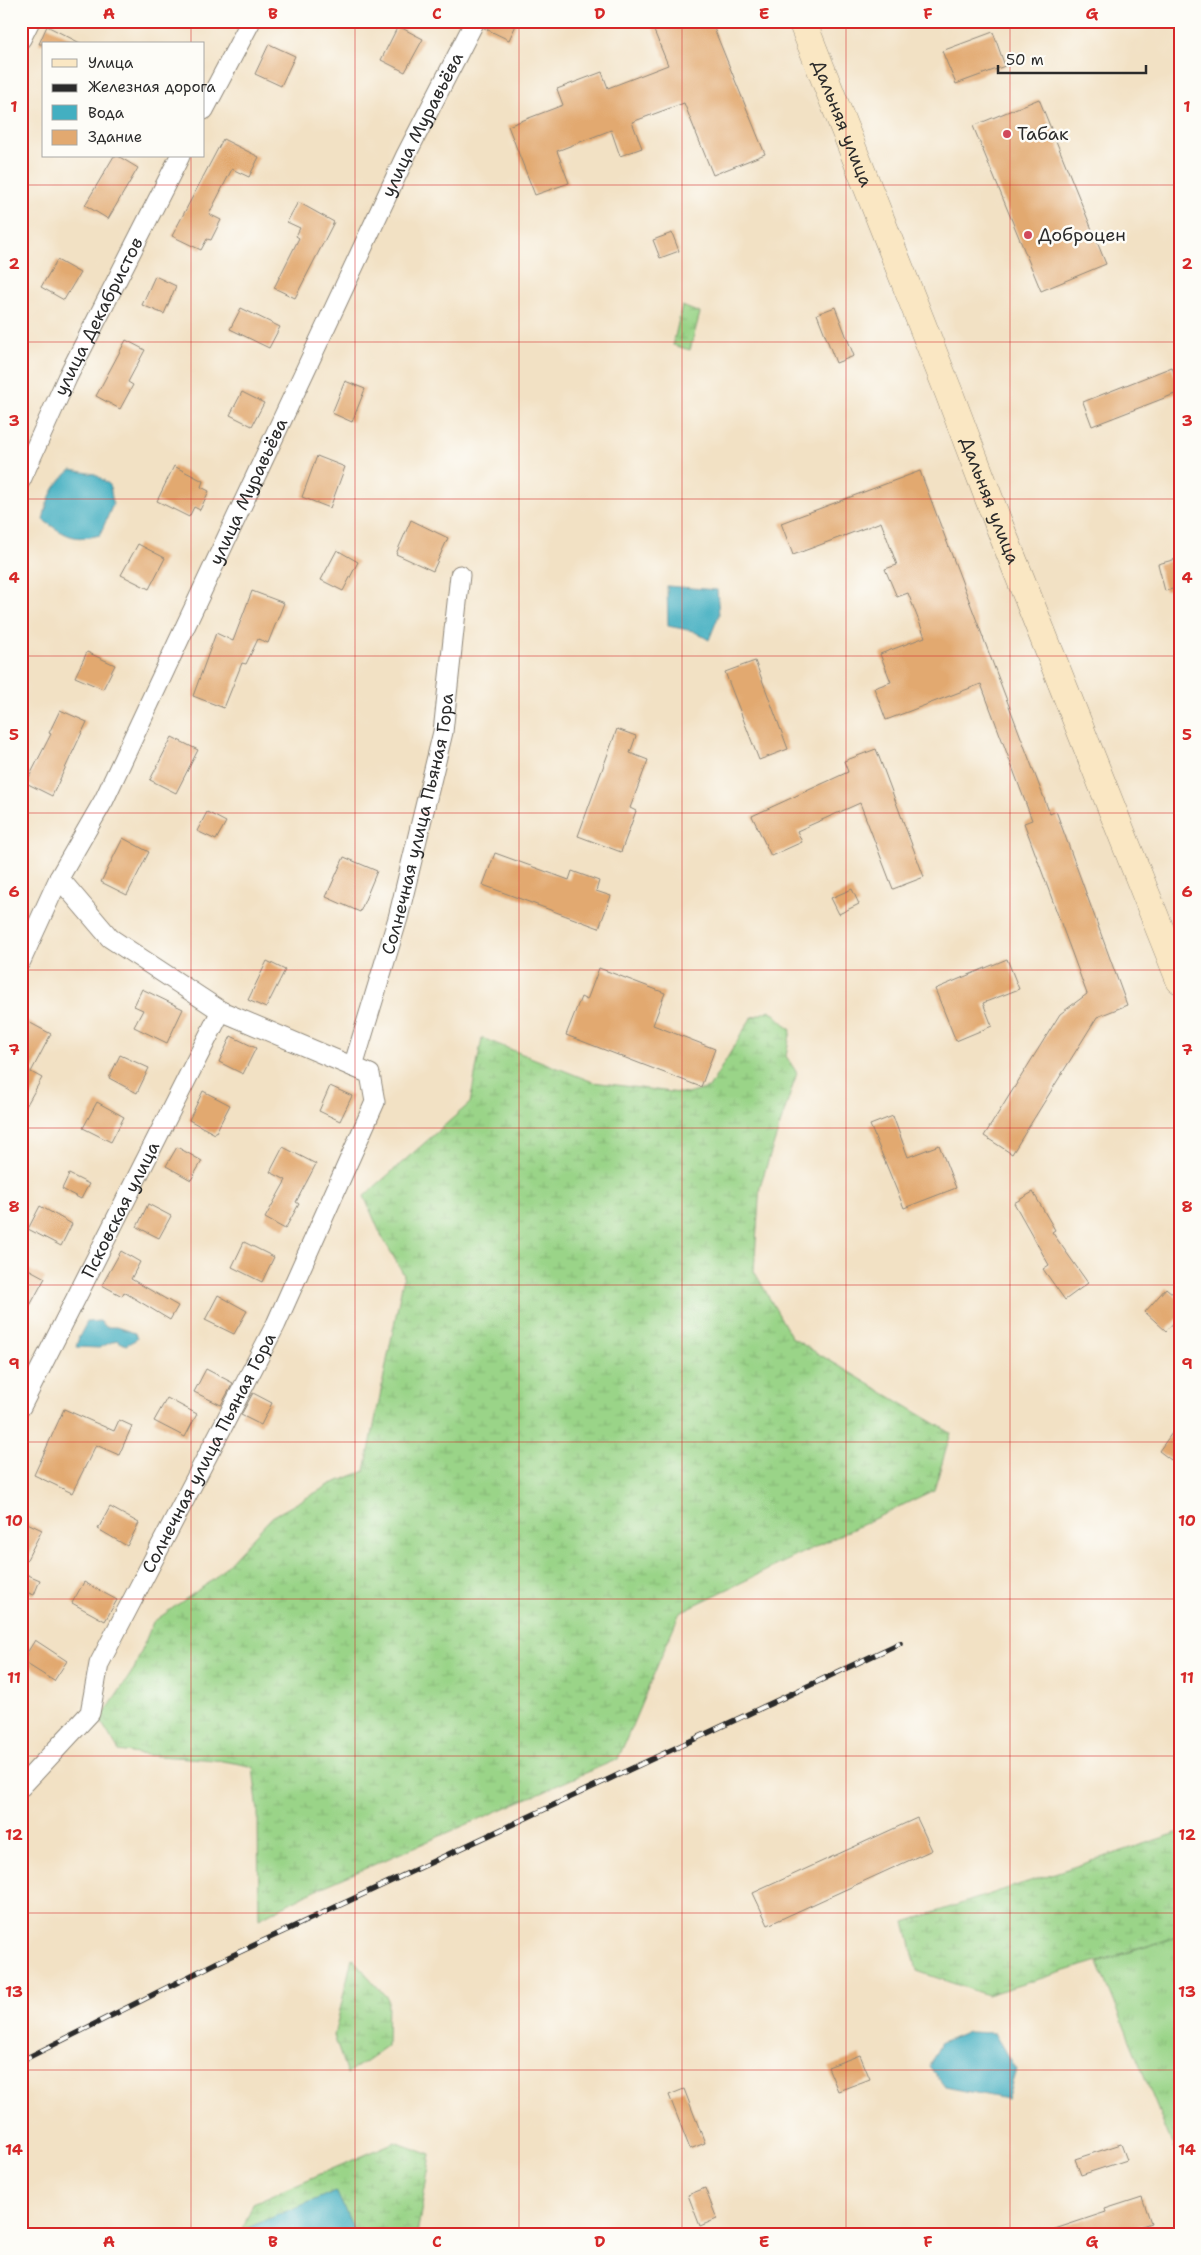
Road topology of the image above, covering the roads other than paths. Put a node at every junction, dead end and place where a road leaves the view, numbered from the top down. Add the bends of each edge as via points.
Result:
1 (30, 21) edge
2 (252, 21) edge
3 (475, 21) edge
4 (802, 21) edge
5 (21, 39) edge
6 (205, 108) edge
7 (179, 158) edge
8 (21, 480) edge
9 (460, 575) dead end
10 (59, 878) junction
11 (21, 961) edge
12 (1180, 980) edge
13 (221, 1011) junction
14 (353, 1067) junction
15 (21, 1407) edge
16 (21, 1787) edge

1 - 5 street
2 - 6 street
3 - 10 street, улица Муравьёва via 406,155 104,800
4 - 12 main road, Дальняя улица via 946,383 998,526
7 - 8 street, улица Декабристов via 67,378
9 - 14 street, Солнечная улица Пьяная Гора via 443,732 398,918
10 - 11 street, улица Муравьёва
10 - 13 street via 110,938
13 - 14 street
13 - 15 street, Псковская улица
14 - 16 street, Солнечная улица Пьяная Гора via 370,1074 375,1102 276,1324 99,1664 90,1713

